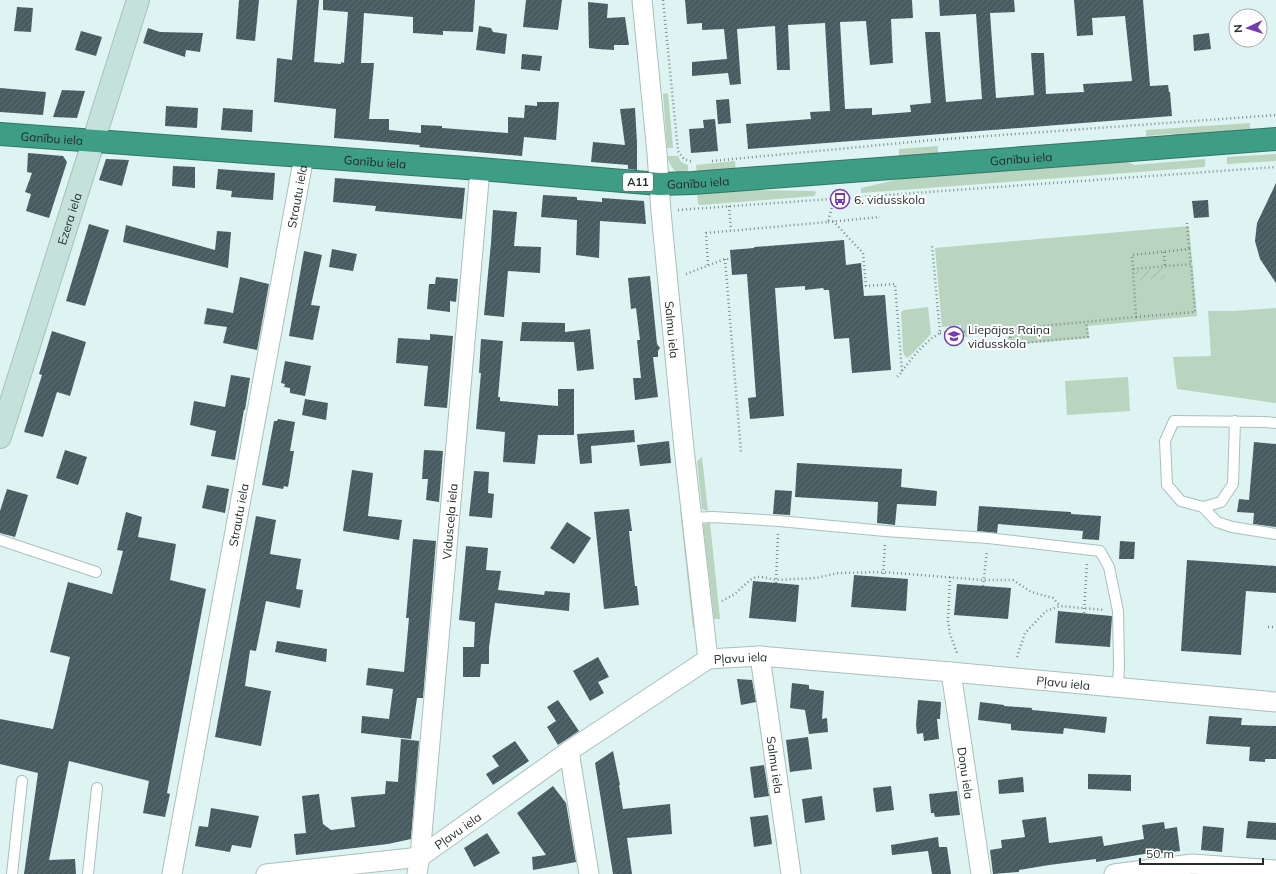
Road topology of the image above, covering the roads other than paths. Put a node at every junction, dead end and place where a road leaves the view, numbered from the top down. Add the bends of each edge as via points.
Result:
1 (138, 0) edge
2 (642, 0) edge
3 (0, 134) edge
4 (1276, 139) edge
5 (94, 141) junction
6 (304, 156) junction
7 (480, 169) junction
8 (659, 184) junction
9 (1235, 422) junction
10 (1276, 423) edge
11 (0, 437) edge
12 (1203, 507) junction
13 (691, 518) junction
14 (1276, 534) edge
15 (0, 540) edge
16 (96, 572) dead end
17 (760, 656) junction
18 (708, 659) junction
19 (951, 672) junction
20 (1118, 688) junction
21 (1276, 702) edge
22 (569, 751) junction
23 (22, 782) dead end
24 (97, 788) dead end
25 (419, 866) edge
26 (1276, 870) edge
27 (12, 874) edge
28 (88, 874) edge
29 (172, 874) edge
30 (266, 874) edge
31 (589, 874) edge
32 (791, 874) edge
33 (981, 874) edge
34 (1114, 874) edge

1 - 5 street, Ezera iela
2 - 8 street, Salmu iela
3 - 5 highway, Ganību iela / A11
4 - 8 highway, Ganību iela / A11
5 - 6 highway, Ganību iela / A11
5 - 11 street, Ezera iela
6 - 7 highway, Ganību iela / A11
6 - 29 street, Strautu iela
7 - 8 highway, Ganību iela / A11
7 - 25 street, Vidusceļa iela
8 - 13 street, Salmu iela
9 - 10 lane
9 - 12 lane via 1233,484 1221,502
9 - 12 lane via 1174,421 1165,441 1167,485 1180,501
12 - 14 lane via 1217,522
13 - 18 street, Salmu iela
13 - 20 lane via 778,521 988,538 1100,551 1109,567 1118,611
15 - 16 lane
17 - 18 street, Pļavu iela
17 - 19 street, Pļavu iela
17 - 32 street, Salmu iela
18 - 22 street, Pļavu iela
19 - 20 street, Pļavu iela
19 - 33 street, Doņu iela
20 - 21 street, Pļavu iela
22 - 25 street, Pļavu iela
22 - 31 street
23 - 27 lane
24 - 28 lane
25 - 30 street, Pļavu iela
26 - 34 street via 1192,864

